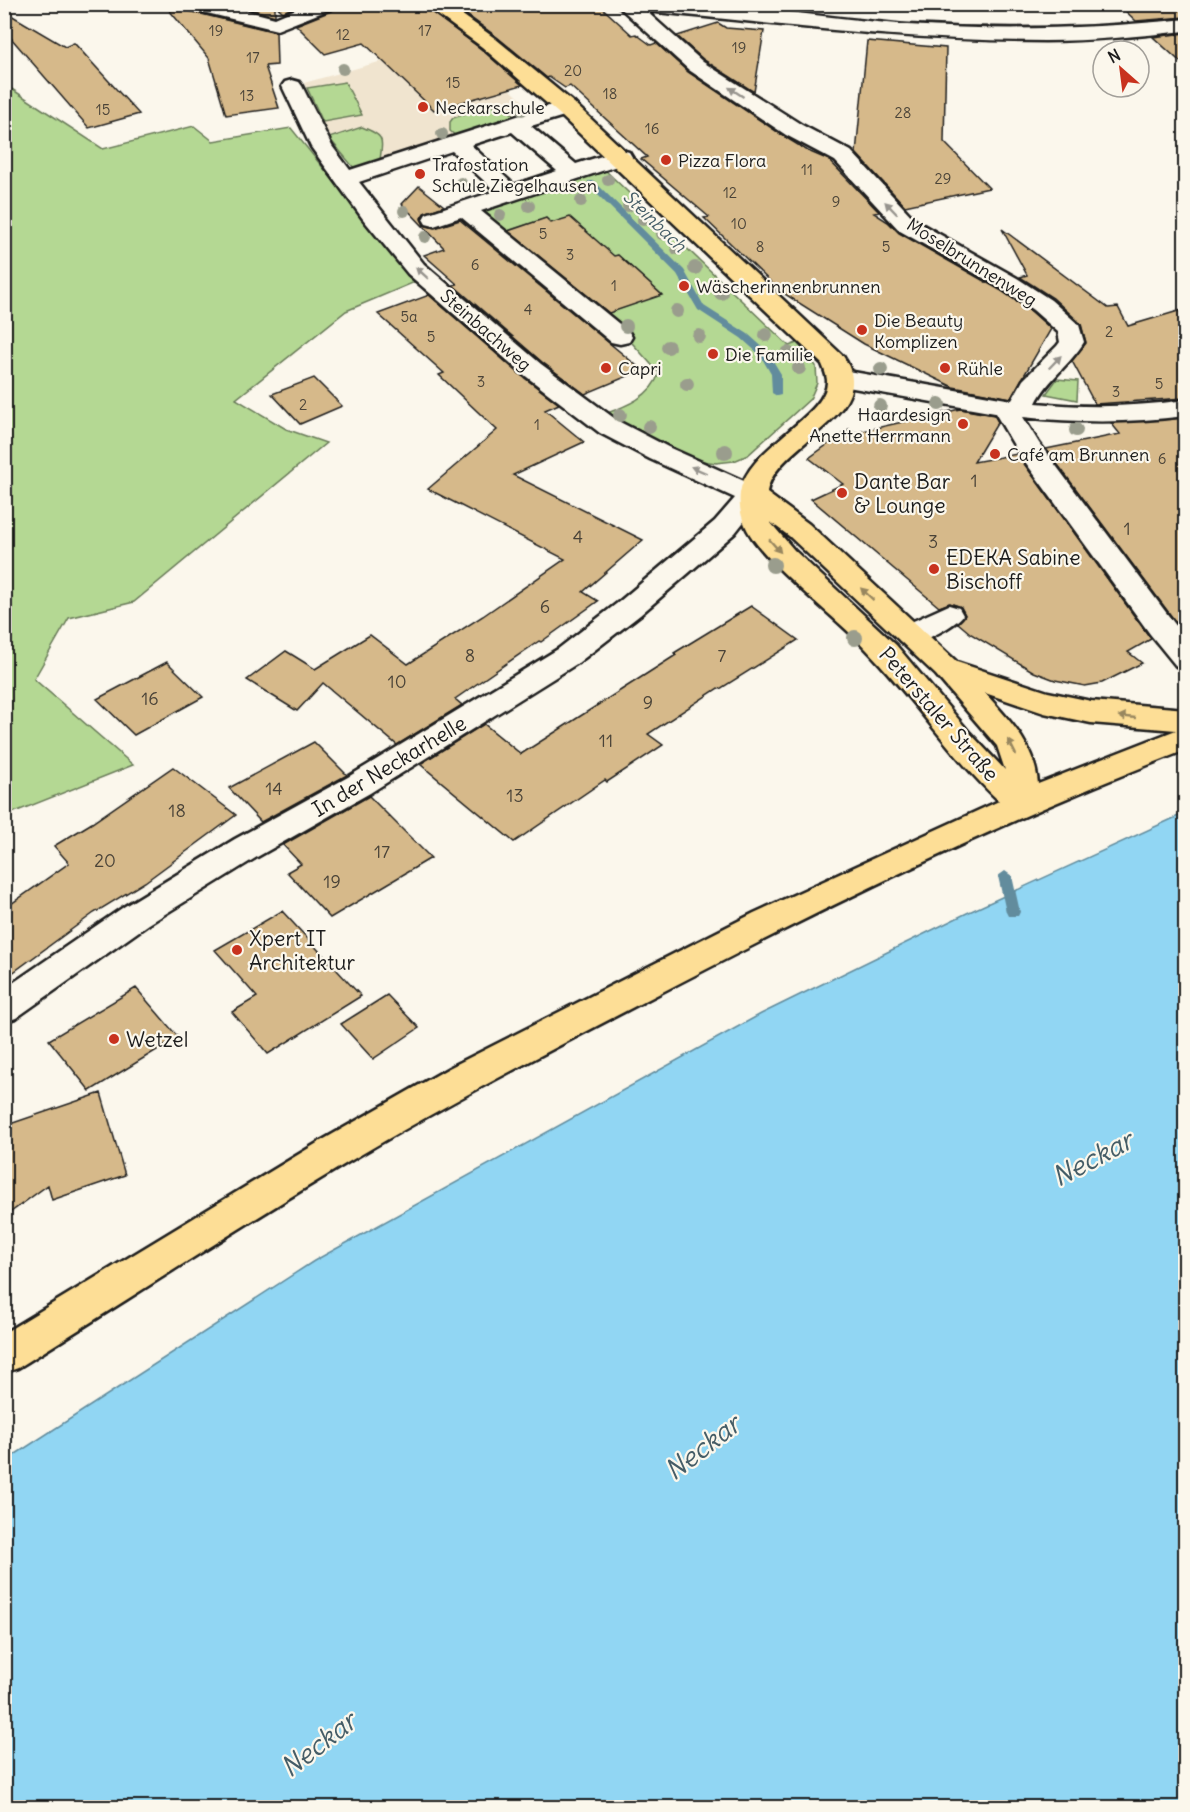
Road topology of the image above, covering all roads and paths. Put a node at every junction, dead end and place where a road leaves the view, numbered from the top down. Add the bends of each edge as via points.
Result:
1 (193, 4) edge
2 (326, 4) edge
3 (433, 4) edge
4 (626, 4) edge
5 (632, 4) edge
6 (1185, 25) edge
7 (292, 86) dead end
8 (566, 108) junction
9 (514, 124) junction
10 (456, 143) junction
11 (621, 157) junction
12 (573, 172) junction
13 (347, 178) junction
14 (510, 193) junction
15 (464, 208) junction
16 (434, 219) dead end
17 (620, 337) dead end
18 (842, 378) junction
19 (1012, 407) junction
20 (1185, 408) edge
21 (752, 495) junction
22 (949, 615) dead end
23 (910, 634) junction
24 (1185, 659) edge
25 (946, 668) junction
26 (1185, 720) edge
27 (1185, 738) edge
28 (1022, 803) junction
29 (4, 1008) edge
30 (4, 1355) edge

1 - 2 street via 277,24
3 - 8 main road
19 -> 4 street, Moselbrunnenweg via 1067,350 1072,342 1070,330 1009,283 908,226 843,156 794,130 696,66
5 - 6 street via 913,20 1082,35
7 - 13 street, Steinbachweg via 315,136
8 - 9 street
8 - 11 main road
9 - 10 street
9 - 12 street
10 - 13 street
10 - 14 street
11 - 12 street
11 - 18 main road via 814,340 834,361
12 - 14 street
21 -> 13 street, Steinbachweg via 609,427 532,369 416,269
14 - 15 street
15 - 16 street
15 - 17 street
18 - 19 street
18 - 21 main road via 831,406 772,458 756,480
19 - 20 street via 1093,416
19 - 24 street via 1027,446
23 -> 21 main road, Peterstaler Straße via 799,530
21 -> 28 main road, Peterstaler Straße via 754,517 775,546 883,649 969,753
21 - 29 street, In der Neckarhelle via 725,527 568,656 137,915
22 - 23 street
23 - 25 main road, Peterstaler Straße
26 -> 25 main road via 1091,712 1044,702
28 -> 25 main road, Peterstaler Straße via 1019,760 1009,740
27 - 28 main road
28 - 30 main road via 766,922 462,1079 321,1159

